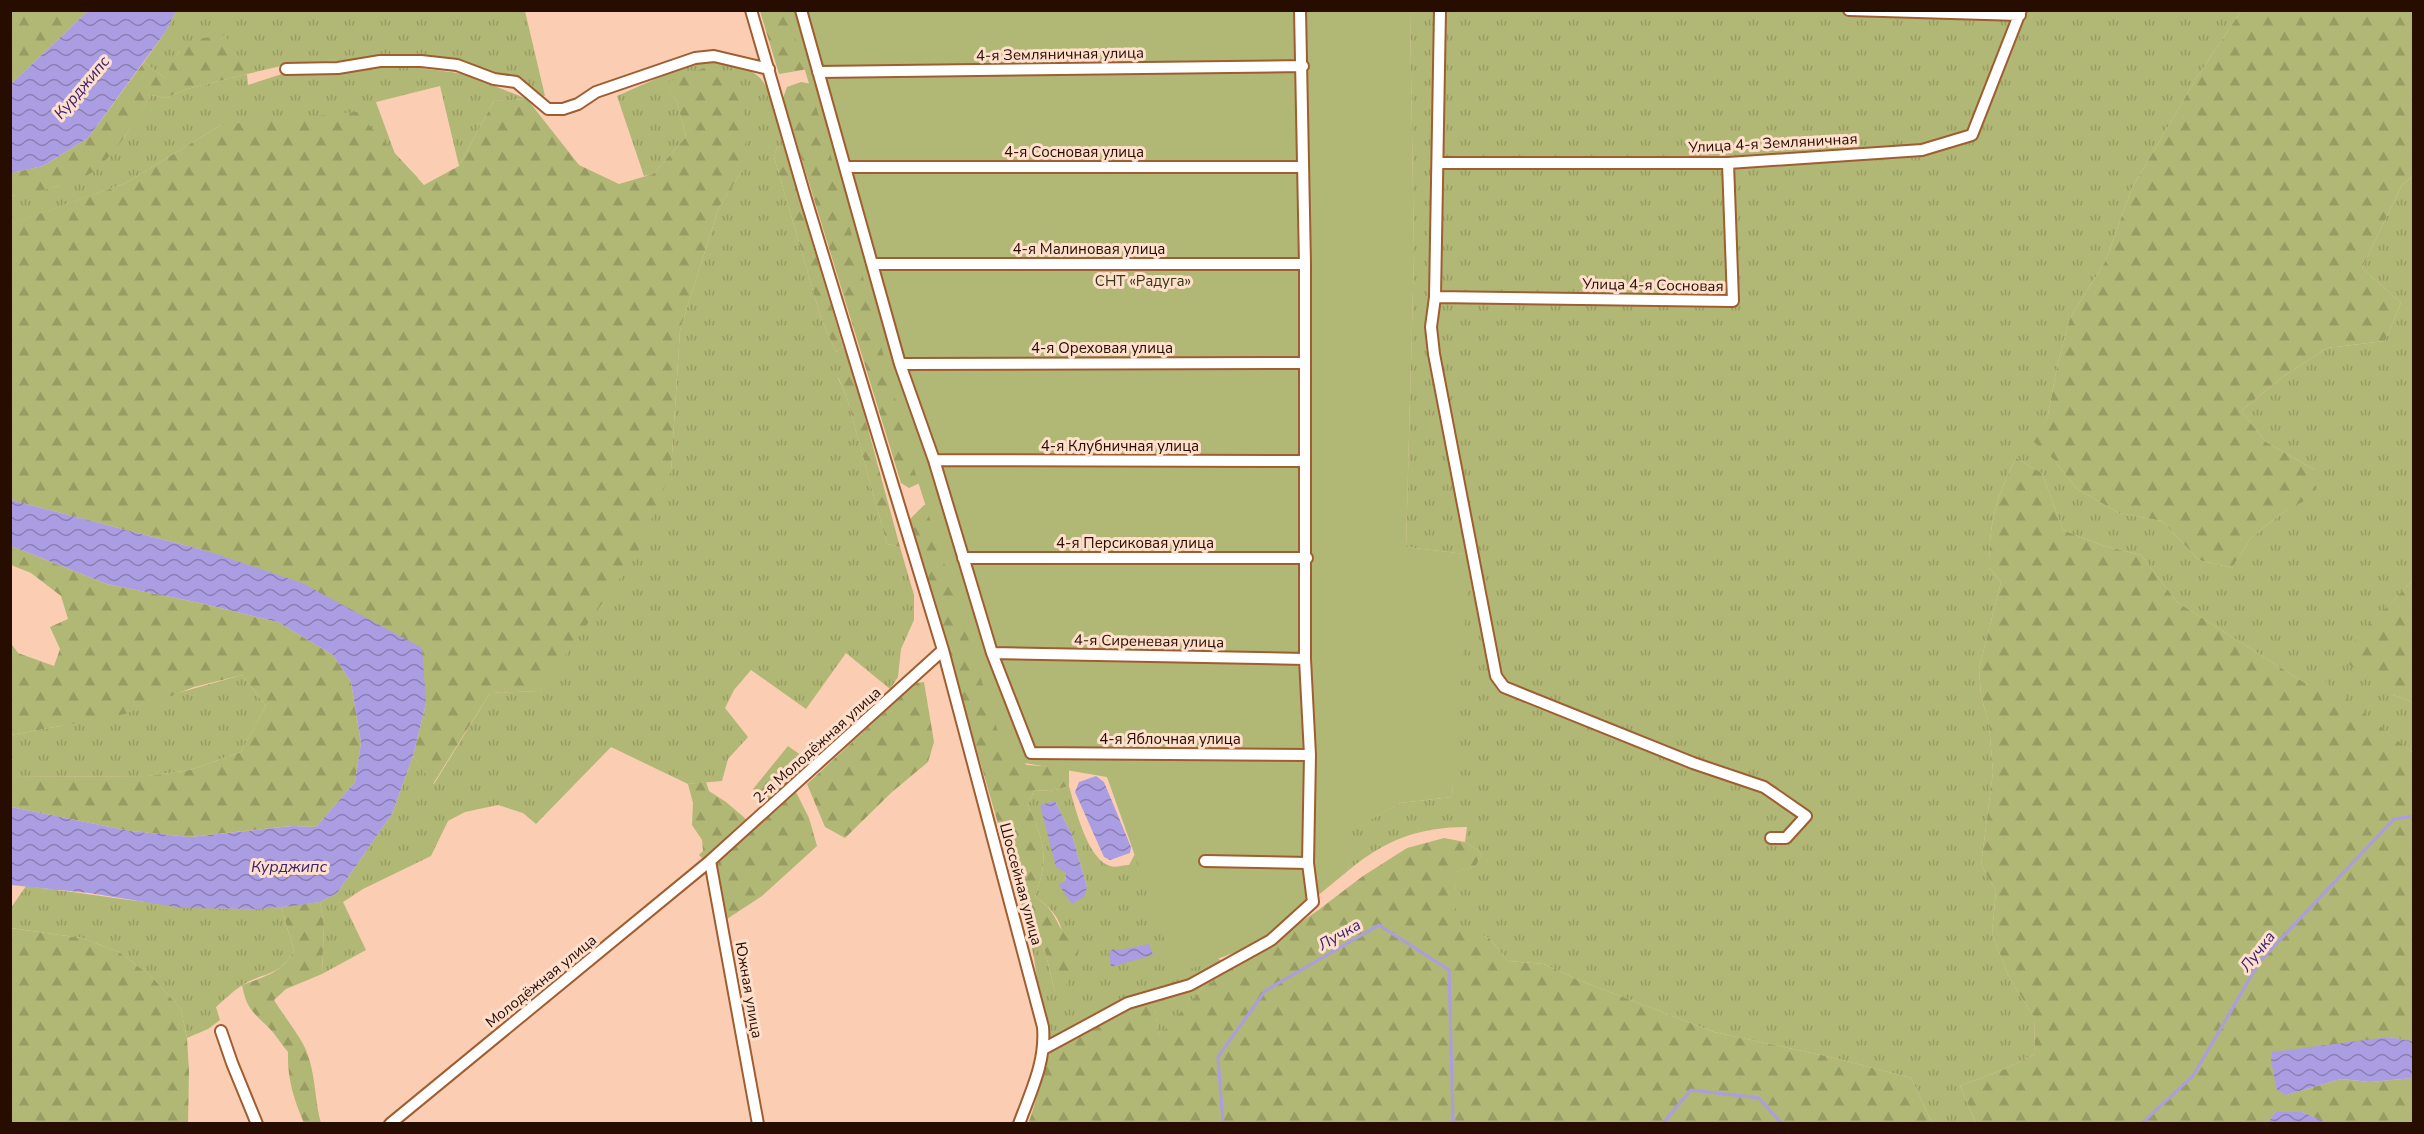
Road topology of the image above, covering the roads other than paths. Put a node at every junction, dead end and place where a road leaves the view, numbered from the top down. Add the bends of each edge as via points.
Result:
1 (751, 10) edge
2 (801, 10) edge
3 (1300, 10) edge
4 (1440, 10) edge
5 (1849, 10) edge
6 (2020, 13) edge
7 (1303, 66) junction
8 (286, 69) dead end
9 (769, 69) junction
10 (818, 72) junction
11 (1439, 163) junction
12 (1728, 163) junction
13 (845, 167) junction
14 (1302, 167) junction
15 (874, 264) junction
16 (1305, 264) junction
17 (1436, 297) junction
18 (1304, 363) junction
19 (900, 364) junction
20 (934, 460) junction
21 (1305, 461) junction
22 (963, 558) junction
23 (1306, 558) junction
24 (943, 650) junction
25 (992, 653) junction
26 (1305, 659) junction
27 (1310, 755) junction
28 (1771, 838) dead end
29 (710, 861) junction
30 (1205, 861) dead end
31 (1308, 863) junction
32 (221, 1031) dead end
33 (1045, 1048) junction
34 (257, 1124) edge
35 (390, 1124) edge
36 (758, 1124) edge
37 (1018, 1124) edge

1 - 9 street
2 - 10 street
3 - 7 street
4 - 11 street
5 - 6 street
6 - 12 street, Улица 4-я Земляничная via 1972,135 1922,150
7 - 10 street, 4-я Земляничная улица
7 - 14 street
8 - 9 street via 421,60 457,65 494,79 516,82 548,109 578,104 596,92 695,58 714,56
9 - 24 street, Шоссейная улица
10 - 13 street
11 - 12 street, Улица 4-я Земляничная
11 - 17 street
12 - 17 street, Улица 4-я Сосновая via 1733,301
13 - 14 street, 4-я Сосновая улица
13 - 15 street
14 - 16 street
15 - 16 street, 4-я Малиновая улица
15 - 19 street
16 - 18 street
17 - 28 street via 1431,327 1434,354 1496,676 1504,687 1693,764 1764,787 1806,816 1786,838
18 - 19 street, 4-я Ореховая улица
18 - 21 street
19 - 20 street
20 - 21 street, 4-я Клубничная улица
20 - 22 street
21 - 23 street
22 - 23 street, 4-я Персиковая улица
22 - 25 street
23 - 26 street
24 - 29 street, 2-я Молодёжная улица
24 - 33 street, Шоссейная улица via 1040,1016
25 - 26 street, 4-я Сиреневая улица
25 - 27 street, 4-я Яблочная улица via 1031,753
26 - 27 street
27 - 31 street
29 - 35 street, Молодёжная улица
29 - 36 street, Южная улица
30 - 31 street
31 - 33 street via 1313,902 1271,940 1190,985 1128,1002
32 - 34 street
33 - 37 street, Шоссейная улица

